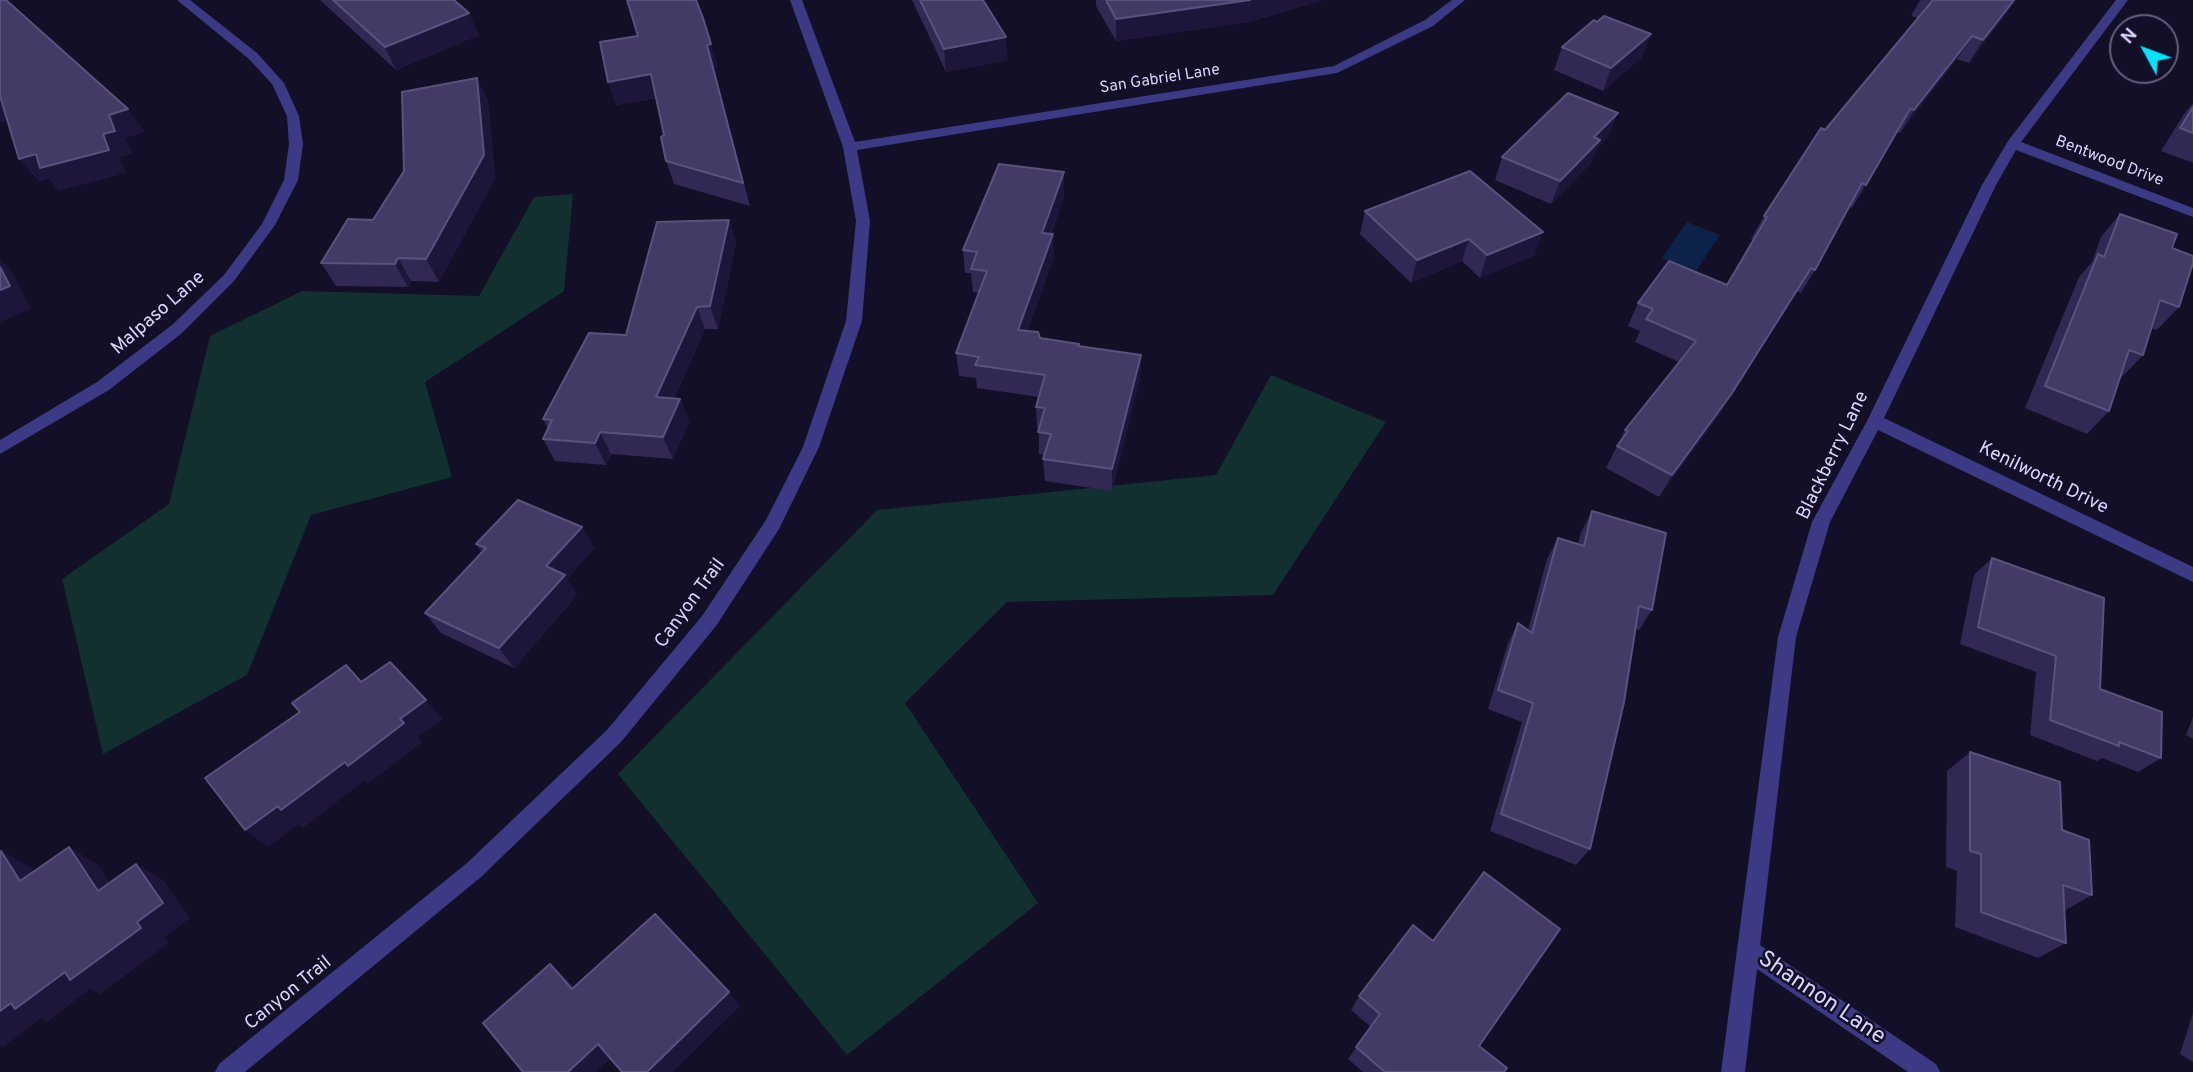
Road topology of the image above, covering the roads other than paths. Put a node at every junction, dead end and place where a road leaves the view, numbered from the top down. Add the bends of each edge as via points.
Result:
1 (183, 0) edge
2 (796, 0) edge
3 (1459, 0) edge
4 (2122, 0) edge
5 (2013, 144) junction
6 (850, 147) junction
7 (2193, 213) edge
8 (1875, 421) junction
9 (0, 448) edge
10 (2193, 575) edge
11 (1748, 950) junction
12 (227, 1072) edge
13 (1732, 1072) edge
14 (1928, 1072) edge

1 - 9 street, Malpaso Lane via 253,56 278,83 293,116 296,144 291,180 268,225 229,278 177,329 103,386
2 - 6 street, Canyon Trail
3 - 6 street, San Gabriel Lane via 1429,23 1337,69
4 - 5 street, Blackberry Lane
5 - 7 street, Bentwood Drive
5 - 8 street, Blackberry Lane
6 - 12 street, Canyon Trail via 863,221 854,321 811,447 773,524 709,621 614,736 474,870
8 - 10 street, Kenilworth Drive
8 - 11 street, Blackberry Lane via 1821,522 1787,637
11 - 13 street, Blackberry Lane
11 - 14 street, Shannon Lane

